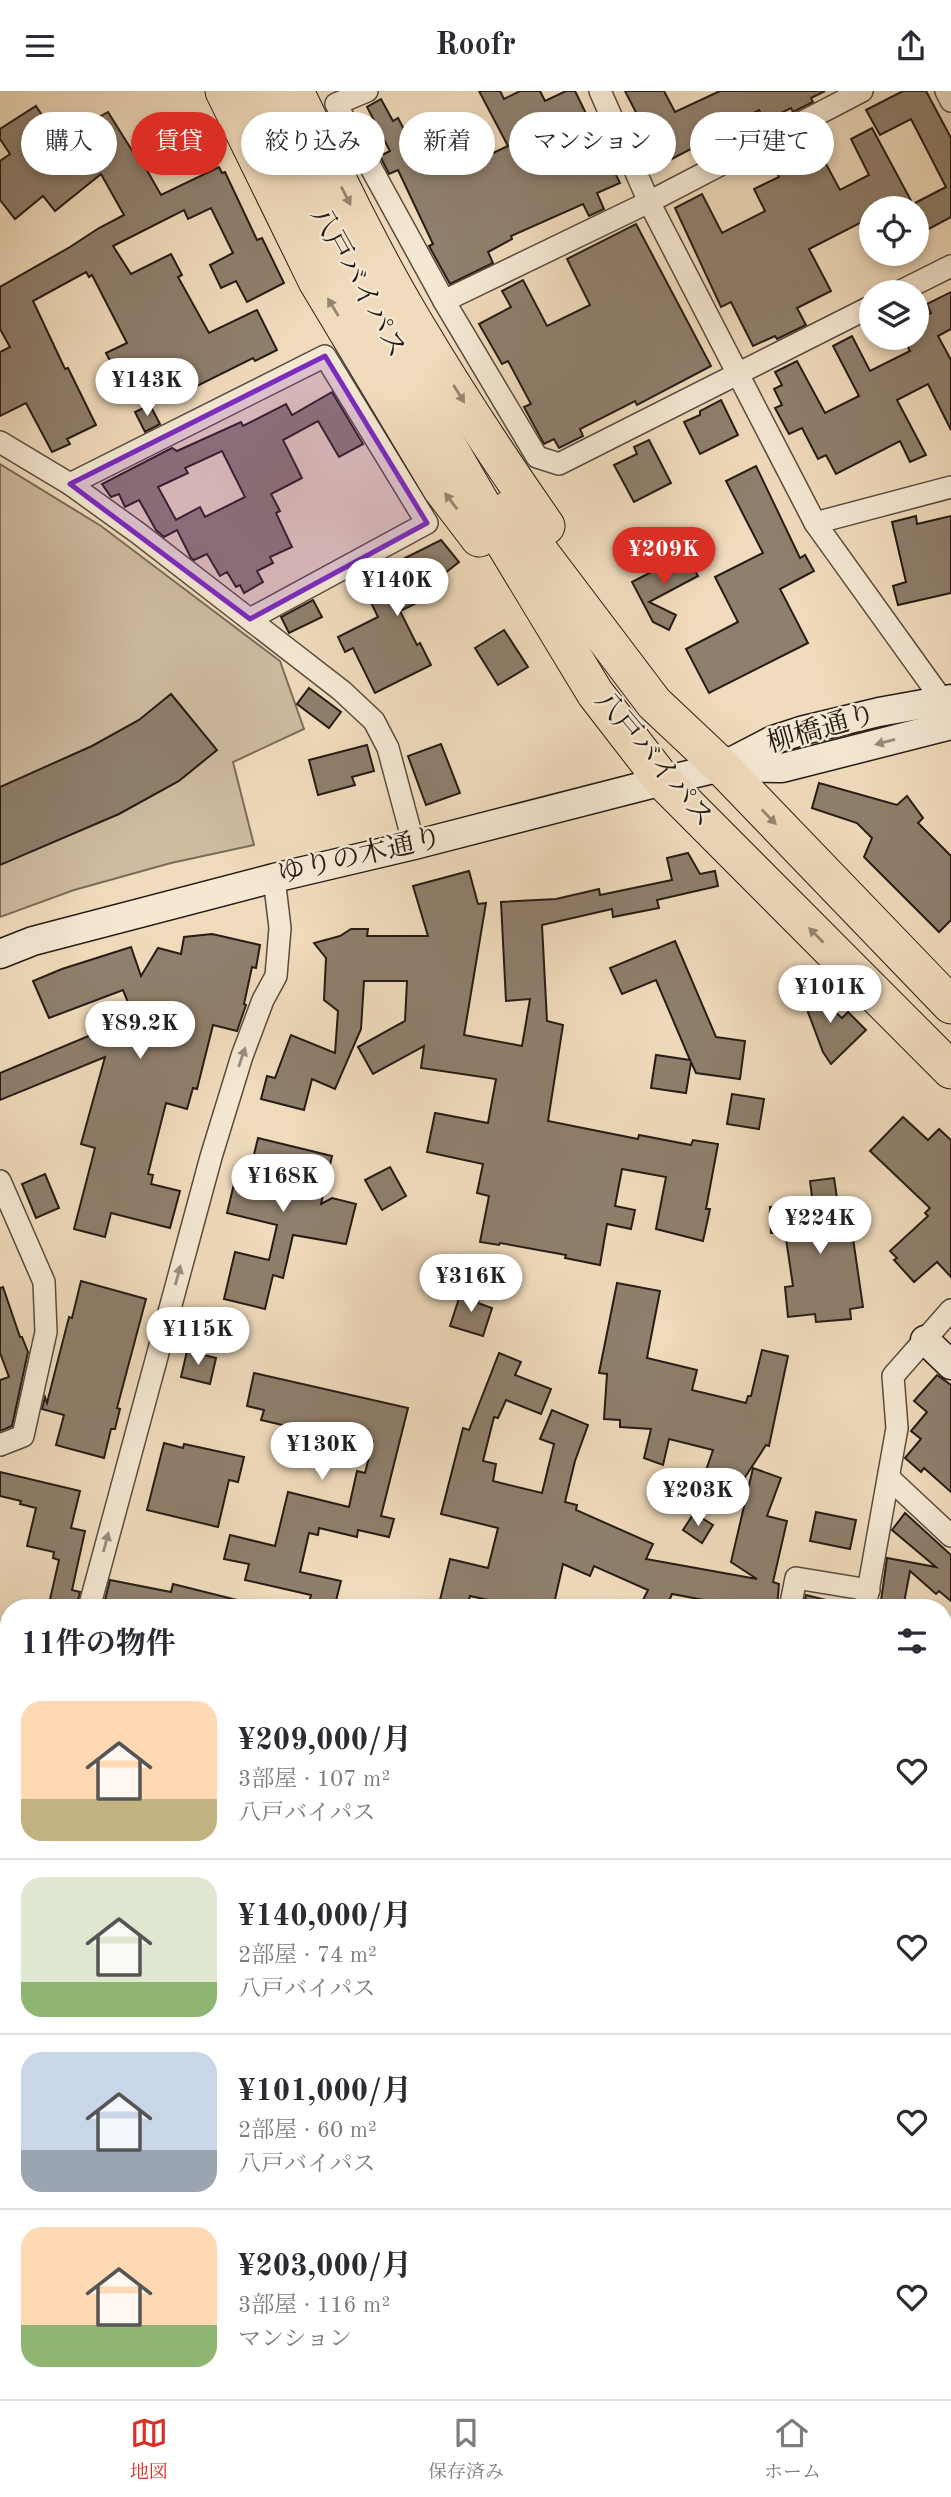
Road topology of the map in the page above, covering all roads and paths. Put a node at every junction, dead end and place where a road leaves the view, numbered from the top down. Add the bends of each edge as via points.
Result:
1 (224, 91) edge
2 (257, 91) edge
3 (295, 91) edge
4 (367, 91) edge
5 (600, 91) edge
6 (862, 91) edge
7 (946, 91) edge
8 (951, 101) edge
9 (649, 202) junction
10 (951, 266) edge
11 (923, 280) edge
12 (444, 302) junction
13 (859, 313) edge
14 (738, 374) junction
15 (422, 398) junction
16 (0, 442) edge
17 (70, 484) junction
18 (951, 487) edge
19 (815, 523) junction
20 (250, 619) junction
21 (595, 693) junction
22 (949, 709) edge
23 (722, 767) junction
24 (663, 781) junction
25 (414, 845) junction
26 (274, 877) junction
27 (0, 954) edge
28 (951, 1005) edge
29 (951, 1070) edge
30 (0, 1181) edge
31 (951, 1311) edge
32 (925, 1340) junction
33 (951, 1365) edge
34 (0, 1445) edge
35 (889, 1478) junction
36 (951, 1536) edge
37 (91, 1599) edge
38 (792, 1599) edge
39 (867, 1599) edge

21 -> 1 highway via 441,488 317,281
2 - 15 highway, 八戸バイパス via 349,275
3 -> 23 highway via 414,323 501,461
4 - 12 street via 336,104
5 - 9 street
6 - 9 street
7 - 8 street
9 - 12 street
9 - 14 street
10 - 11 street
12 - 14 street via 537,457 559,464
13 - 14 street
14 - 19 street
15 - 21 highway, 八戸バイパス
15 - 23 highway, 八戸バイパス via 654,703
16 - 17 street
17 - 20 street
17 - 20 street via 325,356 427,523
18 - 19 street
19 - 22 street
20 - 25 street via 374,721 388,748
21 - 24 highway, 八戸バイパス
22 - 23 street, 柳橋通り via 879,712 804,730 772,740
23 - 24 street, ゆりの木通り
23 -> 28 highway, 八戸バイパス
24 - 25 street, ゆりの木通り
29 -> 24 highway, 八戸バイパス
25 - 26 street, ゆりの木通り
26 - 27 street, ゆりの木通り via 33,941
37 -> 26 street via 211,1157 242,1056 276,976 280,929
30 - 34 street via 44,1282 46,1332 23,1436
31 - 32 street
32 - 33 street
32 - 35 street via 893,1376 897,1428
35 - 36 street
35 - 39 street
38 - 39 street via 796,1578

